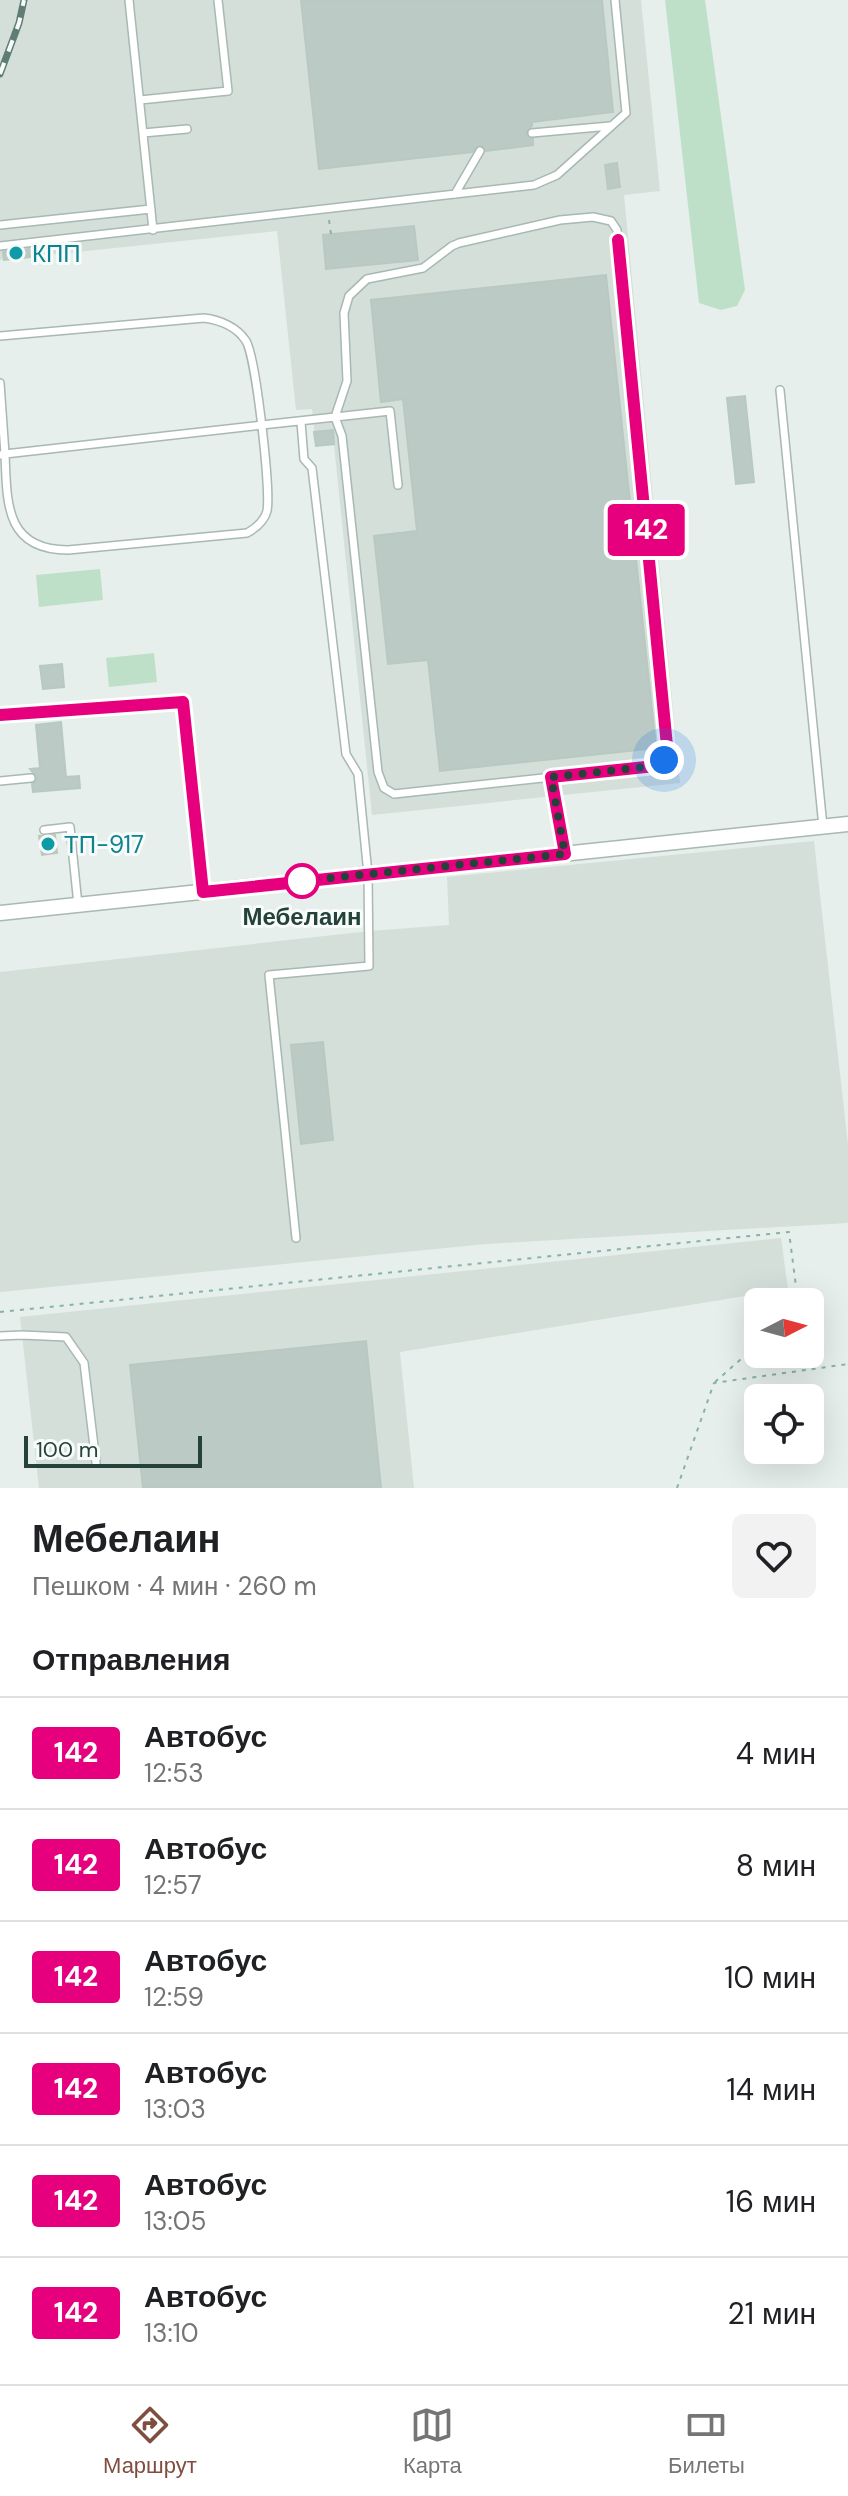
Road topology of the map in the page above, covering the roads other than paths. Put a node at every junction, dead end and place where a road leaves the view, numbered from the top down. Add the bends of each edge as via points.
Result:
1 (129, 0) edge
2 (218, 0) edge
3 (615, 0) edge
4 (140, 100) junction
5 (612, 125) junction
6 (187, 129) dead end
7 (143, 133) junction
8 (532, 133) dead end
9 (480, 151) dead end
10 (455, 194) junction
11 (151, 209) junction
12 (0, 225) edge
13 (153, 230) junction
14 (0, 246) edge
15 (0, 336) edge
16 (0, 383) edge
17 (780, 390) dead end
18 (335, 417) junction
19 (301, 422) junction
20 (262, 425) junction
21 (3, 454) edge
22 (398, 485) dead end
23 (0, 715) edge
24 (551, 777) junction
25 (31, 778) dead end
26 (0, 781) edge
27 (848, 824) edge
28 (823, 827) junction
29 (44, 830) dead end
30 (565, 854) junction
31 (368, 874) junction
32 (203, 892) junction
33 (78, 905) junction
34 (0, 913) edge
35 (296, 1238) dead end
36 (0, 1336) edge
37 (96, 1463) dead end

1 - 4 lane
2 - 4 lane via 228,91
3 - 5 lane via 626,113
4 - 7 lane
5 - 8 lane
5 - 10 lane via 557,175 534,185
6 - 7 lane
7 - 11 lane
9 - 10 lane
10 - 13 lane
11 - 12 lane
11 - 13 lane
13 - 14 lane
15 - 20 lane via 204,318 220,321 248,347
16 - 21 lane
17 - 28 lane
18 - 19 lane
18 - 22 lane via 390,411
18 - 24 lane via 341,426 378,772 384,788 400,794
18 - 24 lane via 347,381 345,304 360,284 423,268 459,243 560,220 604,218 614,225 666,754 655,766
19 - 20 lane
19 - 31 lane via 304,459 312,468 346,754 358,774
20 - 21 lane
20 - 21 lane via 266,513 254,529 233,535 68,550 39,546 12,520
23 - 32 lane via 183,702
24 - 30 lane
25 - 26 lane
27 - 28 street
28 - 30 street
29 - 33 lane via 70,827
30 - 31 street
31 - 32 street
31 - 35 lane via 369,966 269,975
32 - 33 street
33 - 34 street
36 - 37 lane via 66,1337 84,1363

